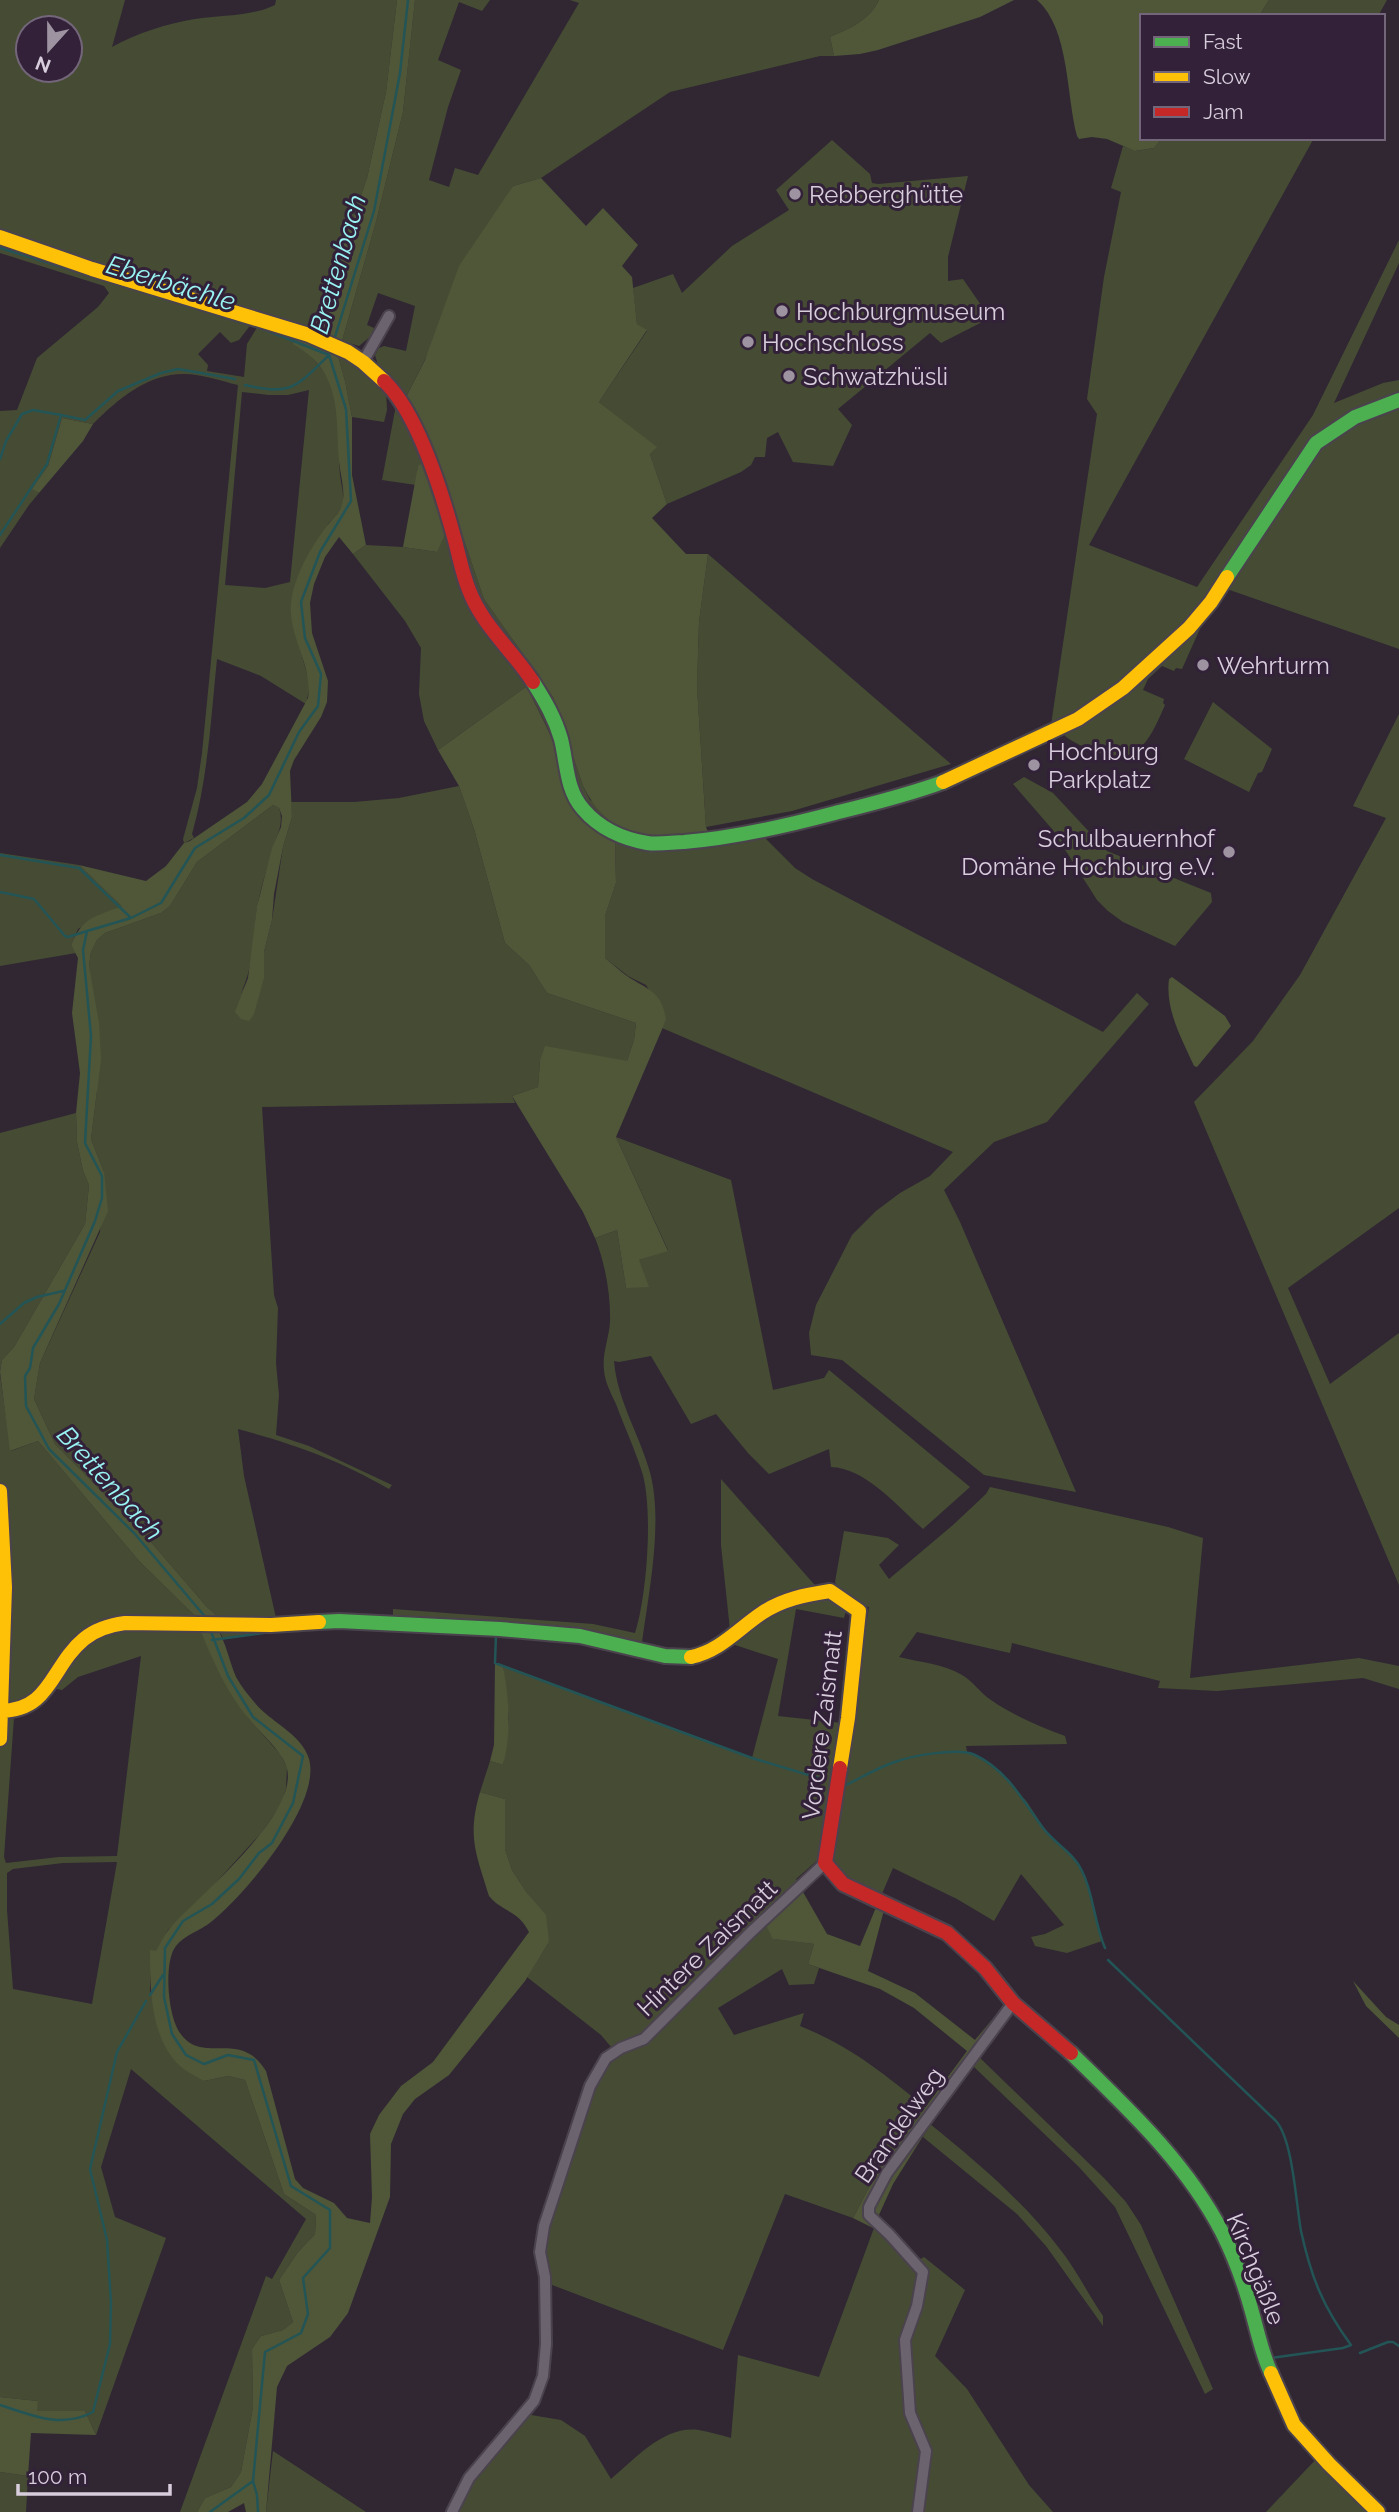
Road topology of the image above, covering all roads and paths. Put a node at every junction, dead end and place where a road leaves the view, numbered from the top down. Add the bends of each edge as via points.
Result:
1 (0, 237) edge
2 (389, 316) dead end
3 (363, 362) junction
4 (1399, 400) edge
5 (0, 1491) edge
6 (1, 1711) edge
7 (0, 1739) edge
8 (825, 1863) junction
9 (1013, 2003) junction
10 (452, 2512) edge
11 (918, 2512) edge
12 (1378, 2512) edge

1 - 3 street via 325,341
2 - 3 street
3 - 4 street via 391,388 416,426 469,591 550,708 576,800 602,827 650,844 708,840 879,802 940,783 1078,719 1131,681 1189,628 1316,443 1365,410
5 - 6 street via 5,1587
6 - 7 street
6 - 8 street, Vordere Zaismatt via 19,1711 34,1704 79,1643 106,1626 125,1623 339,1621 500,1629 579,1636 665,1656 690,1657 724,1643 763,1612 790,1598 830,1591 859,1611
8 - 9 street via 844,1884 947,1933 985,1968
8 - 10 street, Hintere Zaismatt via 644,2039 606,2058 590,2086 544,2226 540,2252 546,2344 534,2401 469,2478
9 - 11 street, Brandelweg via 887,2173 869,2207 874,2222 923,2272 905,2340 910,2413 926,2451
9 - 12 street, Kirchgäßle via 1145,2125 1185,2173 1222,2233 1265,2360 1294,2425

